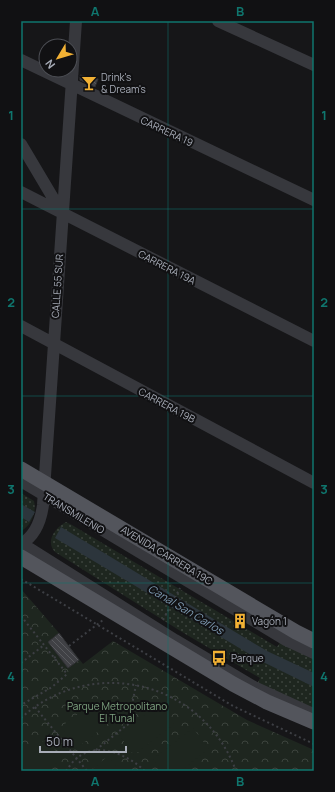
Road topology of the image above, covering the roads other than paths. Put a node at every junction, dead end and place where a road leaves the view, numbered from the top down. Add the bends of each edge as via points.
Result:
1 (76, 21) edge
2 (218, 21) edge
3 (21, 60) edge
4 (314, 65) edge
5 (72, 85) junction
6 (21, 144) edge
7 (21, 192) edge
8 (314, 200) edge
9 (62, 213) junction
10 (21, 326) edge
11 (314, 341) edge
12 (53, 344) junction
13 (21, 469) edge
14 (21, 481) edge
15 (314, 483) edge
16 (44, 489) junction
17 (21, 547) edge
18 (314, 641) edge
19 (314, 653) edge
20 (314, 714) edge
21 (314, 722) edge

1 - 5 street, CALLE 55 SUR
2 - 4 street
3 - 5 street, CARRERA 19
5 - 8 street, CARRERA 19
5 - 9 street, CALLE 55 SUR
6 - 9 street
7 - 9 street, CARRERA 19A
9 - 11 street, CARRERA 19A
9 - 12 street, CALLE 55 SUR
10 - 12 street, CARRERA 19B
12 - 15 street, CARRERA 19B
12 - 16 street, CALLE 55 SUR
13 - 16 main road, AVENIDA CARRERA 19C
14 - 16 street, TRANSMILENIO
16 - 17 street, CALLE 55 SUR via 38,525
16 - 18 main road, AVENIDA CARRERA 19C
16 - 19 street, TRANSMILENIO via 286,640
17 - 20 street via 248,683
17 - 21 main road via 112,612 250,694

